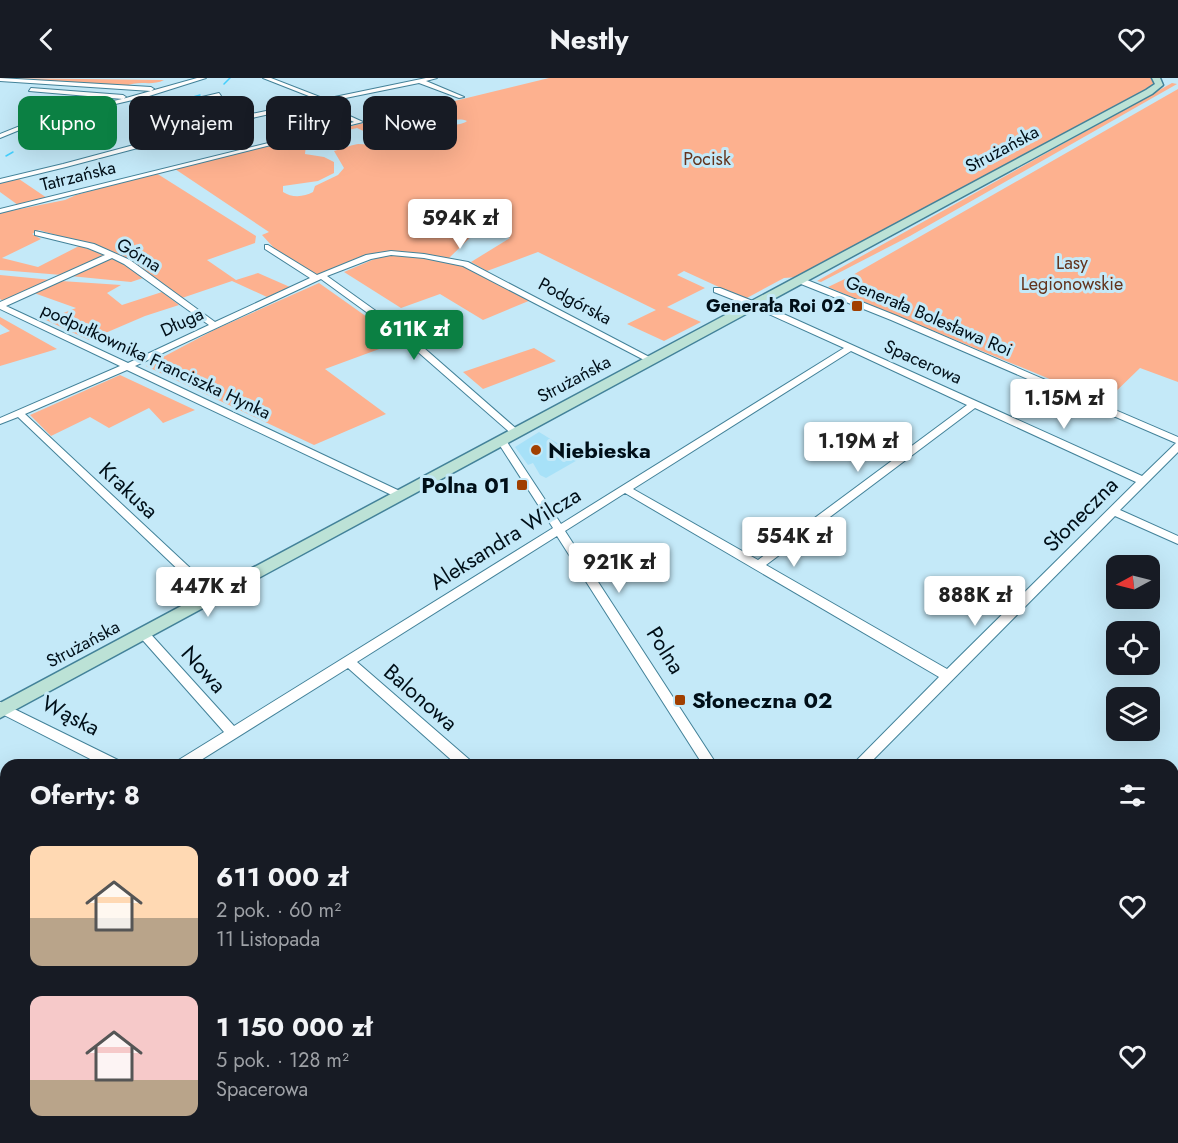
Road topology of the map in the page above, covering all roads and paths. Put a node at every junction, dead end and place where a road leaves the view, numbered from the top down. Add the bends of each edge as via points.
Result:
1 (203, 78) edge
2 (266, 78) edge
3 (434, 78) edge
4 (1156, 78) edge
5 (0, 79) edge
6 (419, 81) junction
7 (31, 90) dead end
8 (164, 90) junction
9 (219, 95) dead end
10 (142, 96) edge
11 (215, 96) edge
12 (313, 96) edge
13 (344, 96) edge
14 (461, 97) dead end
15 (129, 98) edge
16 (129, 99) edge
17 (266, 113) edge
18 (351, 118) edge
19 (351, 124) edge
20 (0, 136) edge
21 (266, 145) edge
22 (0, 181) edge
23 (0, 211) edge
24 (38, 233) dead end
25 (268, 247) dead end
26 (112, 255) junction
27 (379, 255) joint
28 (320, 278) junction
29 (799, 280) junction
30 (717, 290) dead end
31 (755, 304) junction
32 (0, 305) edge
33 (214, 325) junction
34 (850, 348) junction
35 (651, 360) junction
36 (128, 366) junction
37 (974, 404) junction
38 (19, 413) junction
39 (0, 421) edge
40 (516, 433) junction
41 (502, 441) junction
42 (1178, 441) edge
43 (1178, 446) edge
44 (1143, 482) junction
45 (624, 488) junction
46 (400, 495) junction
47 (1113, 511) junction
48 (560, 528) junction
49 (1178, 540) edge
50 (759, 565) junction
51 (213, 596) junction
52 (144, 633) junction
53 (348, 661) junction
54 (948, 676) junction
55 (2, 709) edge
56 (234, 733) junction
57 (103, 759) edge
58 (192, 759) edge
59 (459, 759) edge
60 (706, 759) edge
61 (865, 759) edge

1 - 8 street
2 - 12 street
3 - 6 street
4 - 29 main road, Strużańska via 1159,84 1149,92
5 - 8 street
6 - 13 street
6 - 14 street
7 - 15 street
8 - 10 street
9 - 11 street
16 - 20 street via 40,120
17 - 22 street
18 - 19 street, Tatrzańska via 360,122
21 - 23 street, Tatrzańska
24 - 26 street, Górna
25 - 28 street
26 - 32 street
26 - 33 street, Górna via 140,270
27 - 28 street, Długa
27 - 35 street, Podgórska via 408,254 465,264
28 - 33 street, Długa
28 - 40 street via 405,336
29 - 31 main road, Strużańska
29 - 42 street, Generała Bolesława Roi
30 - 31 street, Spacerowa
31 - 34 street, Spacerowa
31 - 35 main road, Strużańska
32 - 36 street, podpułkownika Franciszka Hynka
33 - 36 street, Długa
34 - 37 street, Spacerowa
34 - 45 street, Aleksandra Wilcza
35 - 40 main road, Strużańska
36 - 38 street, Długa
36 - 46 street, podpułkownika Franciszka Hynka
37 - 44 street, Spacerowa
37 - 50 street
38 - 39 street, Długa
38 - 51 street, Krakusa
40 - 41 main road, Strużańska
41 - 46 main road, Strużańska
41 - 48 street, Polna
43 - 44 street, Słoneczna
44 - 47 street, Słoneczna
45 - 48 street, Aleksandra Wilcza
45 - 50 street
46 - 51 main road, Strużańska
47 - 49 street
47 - 54 street, Słoneczna
48 - 53 street, Aleksandra Wilcza
48 - 60 street, Polna
50 - 54 street
51 - 52 main road, Strużańska
52 - 55 main road, Strużańska
52 - 56 street, Nowa
53 - 56 street, Aleksandra Wilcza
53 - 59 street, Balonowa
54 - 61 street, Słoneczna
55 - 57 street, Wąska
56 - 58 street, Aleksandra Wilcza

